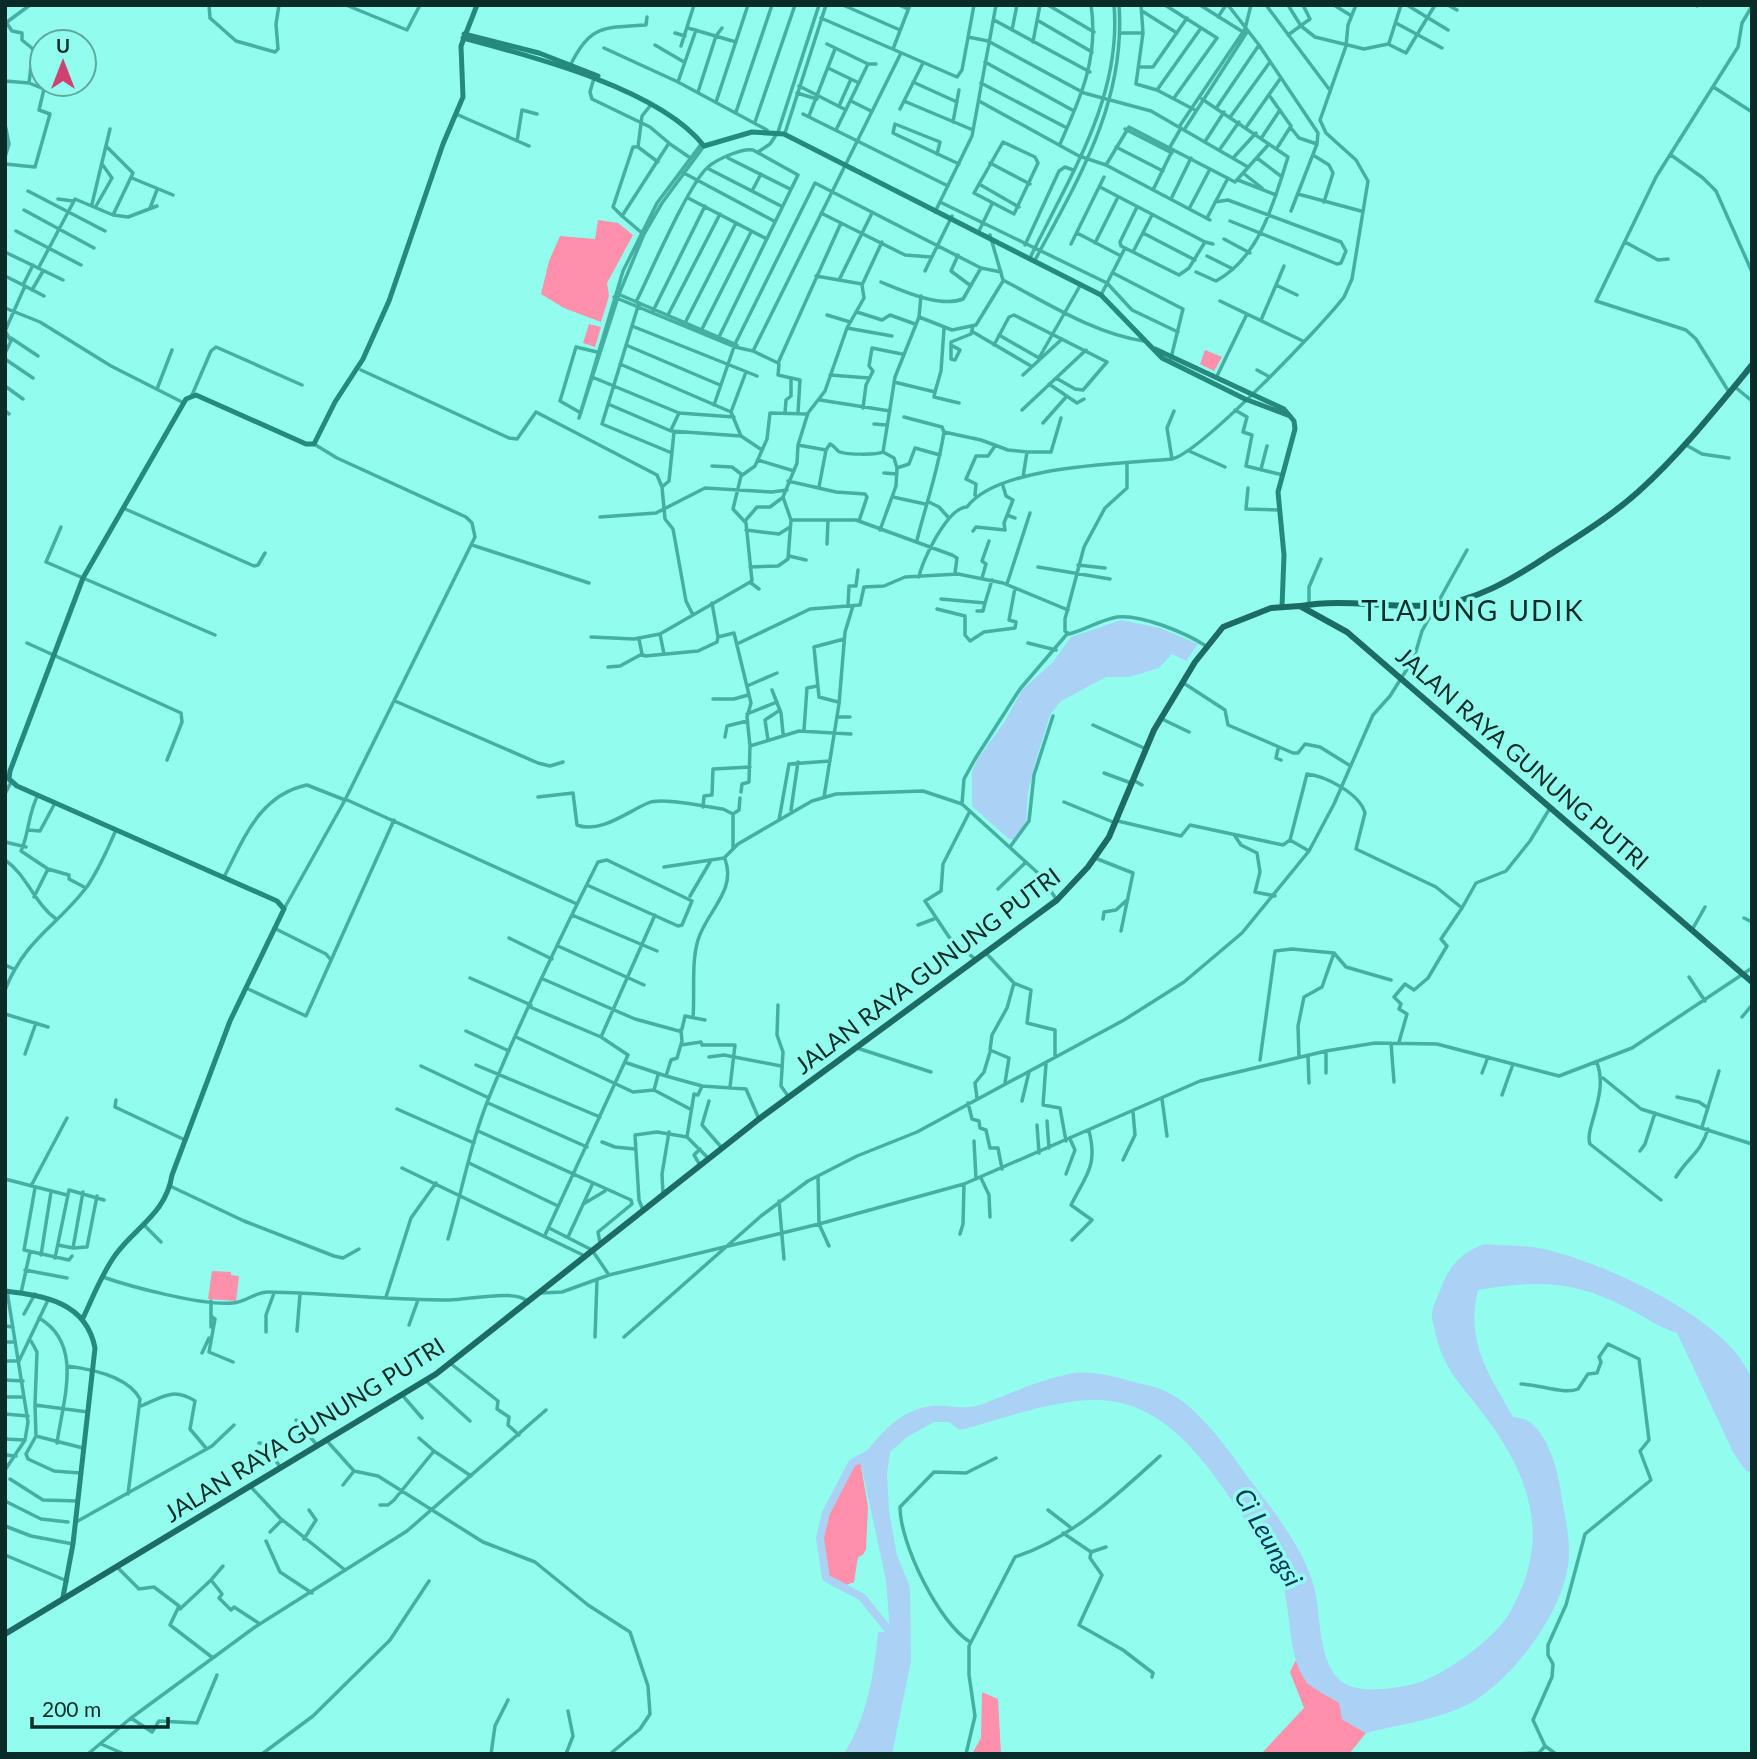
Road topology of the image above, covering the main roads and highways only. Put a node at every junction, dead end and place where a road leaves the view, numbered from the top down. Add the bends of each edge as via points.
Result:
1 (1752, 365) edge
2 (1300, 606) junction
3 (1752, 982) edge
4 (5, 1634) edge

1 - 2 main road via 1637,492 1538,563 1492,588 1434,606
2 - 3 main road, JALAN RAYA GUNUNG PUTRI via 1347,632
2 - 4 main road, JALAN RAYA GUNUNG PUTRI via 1231,622 1214,635 1144,748 1117,823 1096,858 1057,900 759,1119 426,1381

